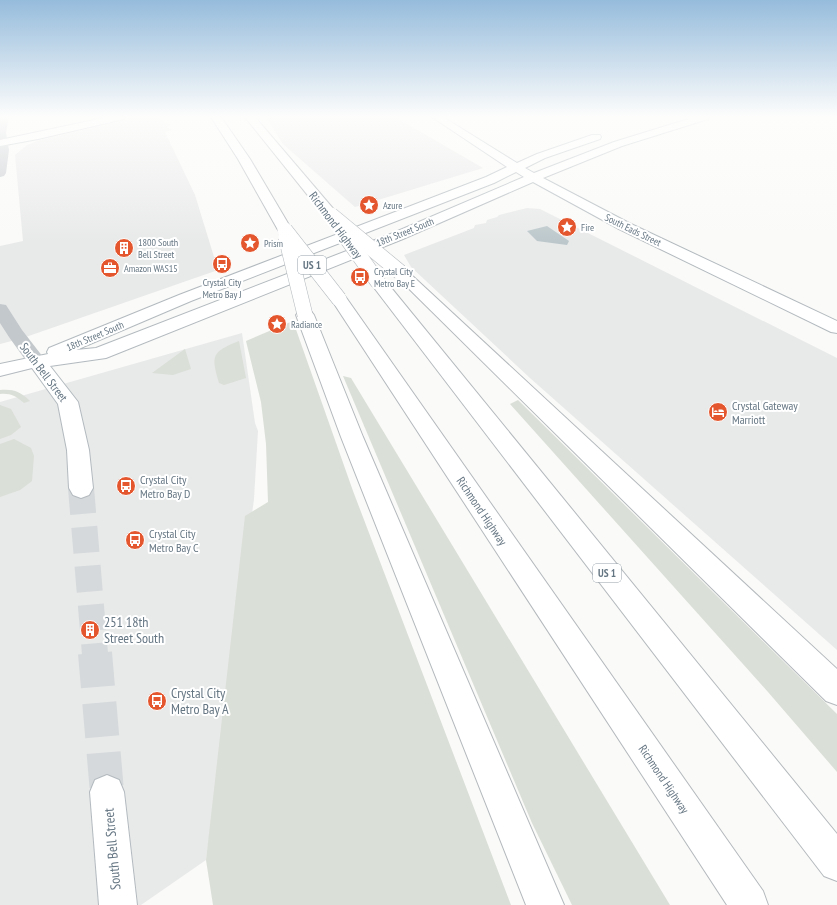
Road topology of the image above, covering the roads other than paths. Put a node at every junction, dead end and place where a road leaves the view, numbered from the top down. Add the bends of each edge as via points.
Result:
1 (0, 159) edge
2 (244, 159) edge
3 (285, 159) edge
4 (502, 159) edge
5 (534, 159) edge
6 (580, 159) edge
7 (516, 168) junction
8 (0, 173) edge
9 (534, 178) junction
10 (331, 215) junction
11 (285, 230) junction
12 (389, 277) junction
13 (0, 309) edge
14 (837, 328) edge
15 (36, 361) junction
16 (0, 370) edge
17 (81, 488) tunnel mouth
18 (837, 690) edge
19 (107, 792) tunnel mouth
20 (837, 863) edge
21 (118, 905) edge
22 (545, 905) edge
23 (749, 905) edge

1 - 8 street
2 - 11 main road, Richmond Highway / US 1
3 - 10 main road, Richmond Highway / US 1
4 - 7 main road, South Eads Street
5 - 7 main road, 18th Street South
6 - 9 main road, 18th Street South
7 - 9 main road, South Eads Street
7 - 15 main road, 18th Street South via 185,298
9 - 14 main road, South Eads Street via 624,226
9 - 15 main road, 18th Street South via 398,236 99,354
10 - 12 main road, Richmond Highway / US 1, bridge
10 - 12 main road, bridge
11 - 22 main road, bridge via 305,315 355,444
11 - 23 main road, Richmond Highway / US 1, bridge via 340,299
12 - 18 main road
12 - 20 main road, Richmond Highway / US 1
13 - 15 street, South Bell Street
15 - 16 main road, 18th Street South
15 - 17 main road, South Bell Street via 68,402 78,450
19 - 21 main road, South Bell Street

